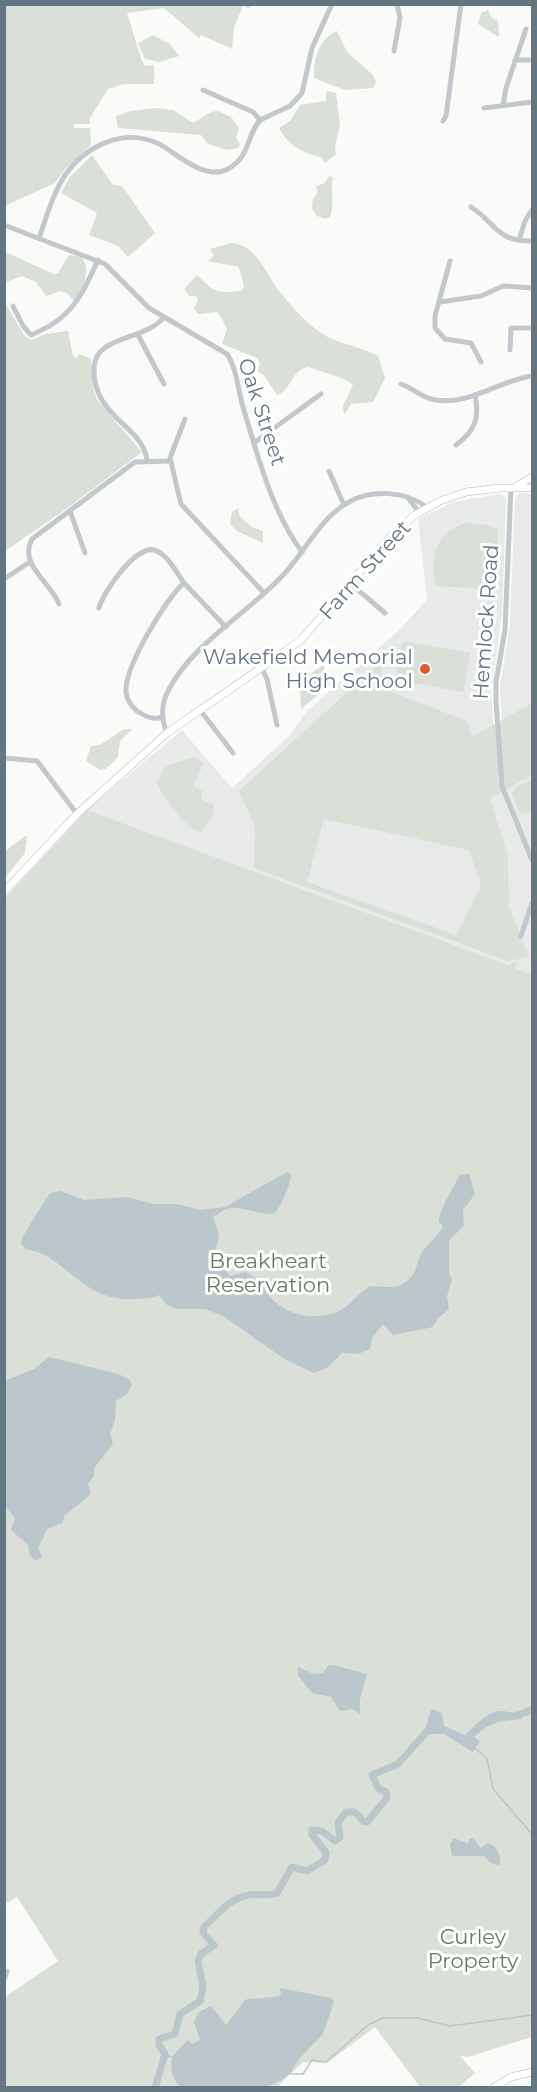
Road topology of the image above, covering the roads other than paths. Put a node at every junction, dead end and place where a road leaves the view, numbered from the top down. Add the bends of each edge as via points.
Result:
1 (332, 4) edge
2 (397, 4) edge
3 (461, 4) edge
4 (526, 29) dead end
5 (394, 51) dead end
6 (515, 60) junction
7 (532, 60) edge
8 (203, 90) dead end
9 (532, 102) edge
10 (502, 105) junction
11 (484, 108) dead end
12 (260, 120) junction
13 (442, 120) dead end
14 (471, 207) dead end
15 (532, 210) edge
16 (4, 225) edge
17 (39, 238) junction
18 (519, 240) junction
19 (532, 241) edge
20 (98, 260) junction
21 (450, 261) dead end
22 (532, 288) edge
23 (440, 302) junction
24 (13, 306) dead end
25 (164, 317) junction
26 (532, 328) edge
27 (138, 335) junction
28 (510, 350) dead end
29 (481, 362) dead end
30 (532, 376) edge
31 (164, 384) dead end
32 (401, 384) dead end
33 (321, 394) dead end
34 (475, 395) junction
35 (185, 419) dead end
36 (255, 442) junction
37 (456, 445) dead end
38 (147, 460) junction
39 (170, 461) junction
40 (329, 471) dead end
41 (532, 477) edge
42 (512, 488) junction
43 (532, 488) edge
44 (401, 495) junction
45 (344, 505) junction
46 (426, 507) junction
47 (70, 511) junction
48 (419, 512) junction
49 (302, 552) junction
50 (85, 553) dead end
51 (30, 562) junction
52 (4, 579) edge
53 (184, 583) junction
54 (351, 584) junction
55 (264, 593) junction
56 (59, 604) dead end
57 (99, 608) dead end
58 (385, 613) dead end
59 (226, 627) junction
60 (262, 669) junction
61 (200, 710) junction
62 (163, 717) junction
63 (277, 725) dead end
64 (174, 728) junction
65 (167, 733) junction
66 (233, 753) dead end
67 (4, 758) edge
68 (77, 814) junction
69 (532, 860) edge
70 (4, 892) edge
71 (532, 903) edge
72 (521, 936) dead end
73 (7, 1971) dead end
74 (4, 1980) edge
75 (532, 2072) edge
76 (493, 2088) edge

1 - 12 street via 312,48 300,97
2 - 5 street via 400,18
3 - 13 street via 446,116
4 - 6 street
6 - 7 street
6 - 10 street
8 - 12 street via 253,112
9 - 10 street
10 - 11 street
12 - 17 street via 244,154 220,172 185,162 164,147 137,138 122,137 98,145 66,175
14 - 18 street via 499,233
15 - 18 street
16 - 17 street, Oak Street
17 - 20 street, Oak Street
18 - 19 street
20 - 24 street via 78,302 51,326 31,335
20 - 25 street, Oak Street via 143,303
21 - 23 street
22 - 23 street via 503,286 479,297
23 - 29 street via 434,323 438,333 445,339 471,342
25 - 27 street via 152,329
25 - 36 street, Oak Street via 228,356
26 - 28 street via 511,328
27 - 31 street
27 - 38 street via 103,348 95,360 94,377 101,400 142,444
30 - 34 street
32 - 34 street via 435,399
33 - 36 street
34 - 37 street via 476,422
35 - 39 street
36 - 49 street, Oak Street via 279,513
38 - 39 street
38 - 47 street via 134,462
39 - 55 street via 182,507
40 - 45 street
41 - 42 main road
42 - 43 main road, Farm Street
42 - 46 main road, Farm Street via 466,492
42 - 69 street, Hemlock Road via 505,630 495,695 502,786
44 - 45 street via 364,496
44 - 46 street
44 - 48 street via 411,500
45 - 49 street
46 - 48 main road, Farm Street
47 - 50 street
47 - 51 street via 32,539
48 - 54 main road, Farm Street via 390,537
49 - 55 street
51 - 52 street
51 - 56 street
53 - 57 street via 161,553 145,550 136,555 105,593
53 - 59 street
53 - 62 street via 154,622 126,687 136,710 150,718
54 - 58 street
54 - 60 main road, Farm Street via 305,636
55 - 59 street
59 - 62 street via 178,676 165,699
60 - 61 main road, Farm Street
60 - 63 street
61 - 64 main road, Farm Street
61 - 66 street
62 - 64 street
62 - 65 street
64 - 65 main road, Farm Street
65 - 68 main road, Farm Street
67 - 68 street via 37,761
68 - 70 main road, Farm Street
71 - 72 street
73 - 74 street
75 - 76 main road

